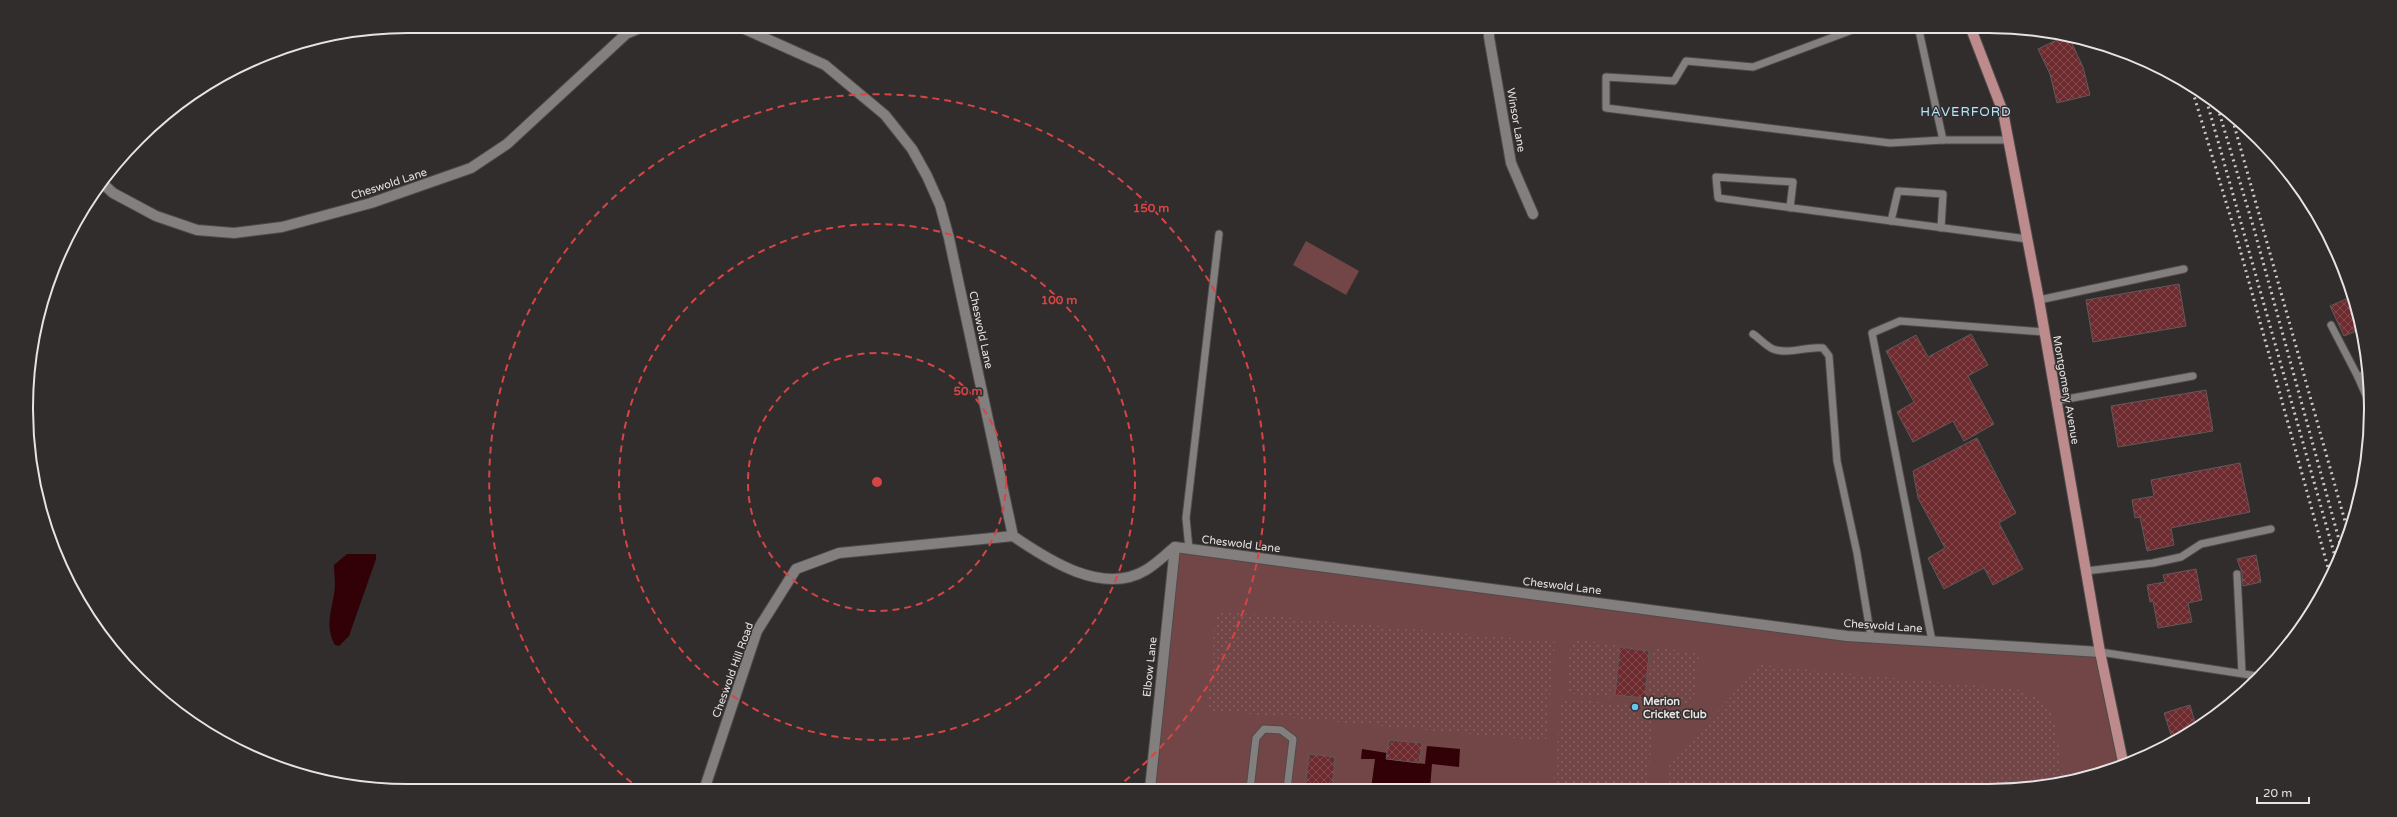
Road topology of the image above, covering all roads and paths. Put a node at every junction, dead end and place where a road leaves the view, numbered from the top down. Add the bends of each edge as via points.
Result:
1 (628, 33) edge
2 (753, 33) edge
3 (1489, 33) edge
4 (1844, 33) edge
5 (1920, 33) edge
6 (1973, 33) edge
7 (1943, 140) junction
8 (2008, 140) junction
9 (106, 187) edge
10 (1790, 208) junction
11 (1533, 214) dead end
12 (1891, 221) junction
13 (1941, 228) junction
14 (1219, 234) dead end
15 (2027, 239) junction
16 (2184, 269) dead end
17 (2039, 300) junction
18 (2331, 325) dead end
19 (2044, 332) junction
20 (1753, 334) dead end
21 (2362, 375) edge
22 (2193, 376) dead end
23 (2358, 377) junction
24 (2363, 389) edge
25 (2056, 401) junction
26 (2271, 529) dead end
27 (1013, 536) junction
28 (1175, 547) junction
29 (1189, 549) junction
30 (2086, 571) junction
31 (2237, 574) dead end
32 (1871, 637) junction
33 (1932, 641) junction
34 (2100, 652) junction
35 (2242, 673) junction
36 (2252, 676) edge
37 (2122, 759) edge
38 (706, 784) edge
39 (1151, 784) edge
40 (1251, 784) edge
41 (1288, 784) edge

1 - 9 street, Cheswold Lane via 507,144 471,168 371,203 282,227 234,234 197,230 156,216
2 - 27 street, Cheswold Lane via 824,65 852,86 885,116 912,149 927,176 940,205 949,238
3 - 11 street, Winsor Lane via 1511,163
4 - 7 lane via 1753,67 1686,61 1674,81 1606,77 1606,108 1890,142
5 - 7 lane
6 - 8 main road, Montgomery Avenue via 2003,112
7 - 8 lane
8 - 15 main road, Montgomery Avenue
10 - 10 lane via 1718,198 1716,177 1793,182
10 - 12 lane
12 - 13 lane
12 - 13 lane via 1898,192 1943,194
13 - 15 lane
14 - 29 lane via 1186,518
15 - 17 main road, Montgomery Avenue
16 - 17 lane
17 - 19 main road, Montgomery Avenue
18 - 23 lane
19 - 25 main road, Montgomery Avenue
19 - 33 lane via 1900,321 1872,333
20 - 32 lane via 1773,349 1790,351 1823,348 1829,356 1837,461 1857,553
21 - 23 lane
22 - 25 lane
23 - 24 lane
25 - 30 main road, Montgomery Avenue
26 - 30 lane via 2201,544 2181,557
27 - 28 street via 1063,568 1118,580 1145,571
27 - 38 street, Cheswold Hill Road via 839,553 796,569 757,631
28 - 29 street, Cheswold Lane
28 - 39 street, Elbow Lane
29 - 32 street, Cheswold Lane via 1847,636
30 - 34 main road, Montgomery Avenue
31 - 35 lane
32 - 33 street, Cheswold Lane
33 - 34 street, Cheswold Lane
34 - 35 lane
34 - 37 main road, Montgomery Avenue
35 - 36 lane
40 - 41 lane via 1256,738 1264,729 1281,730 1293,739

